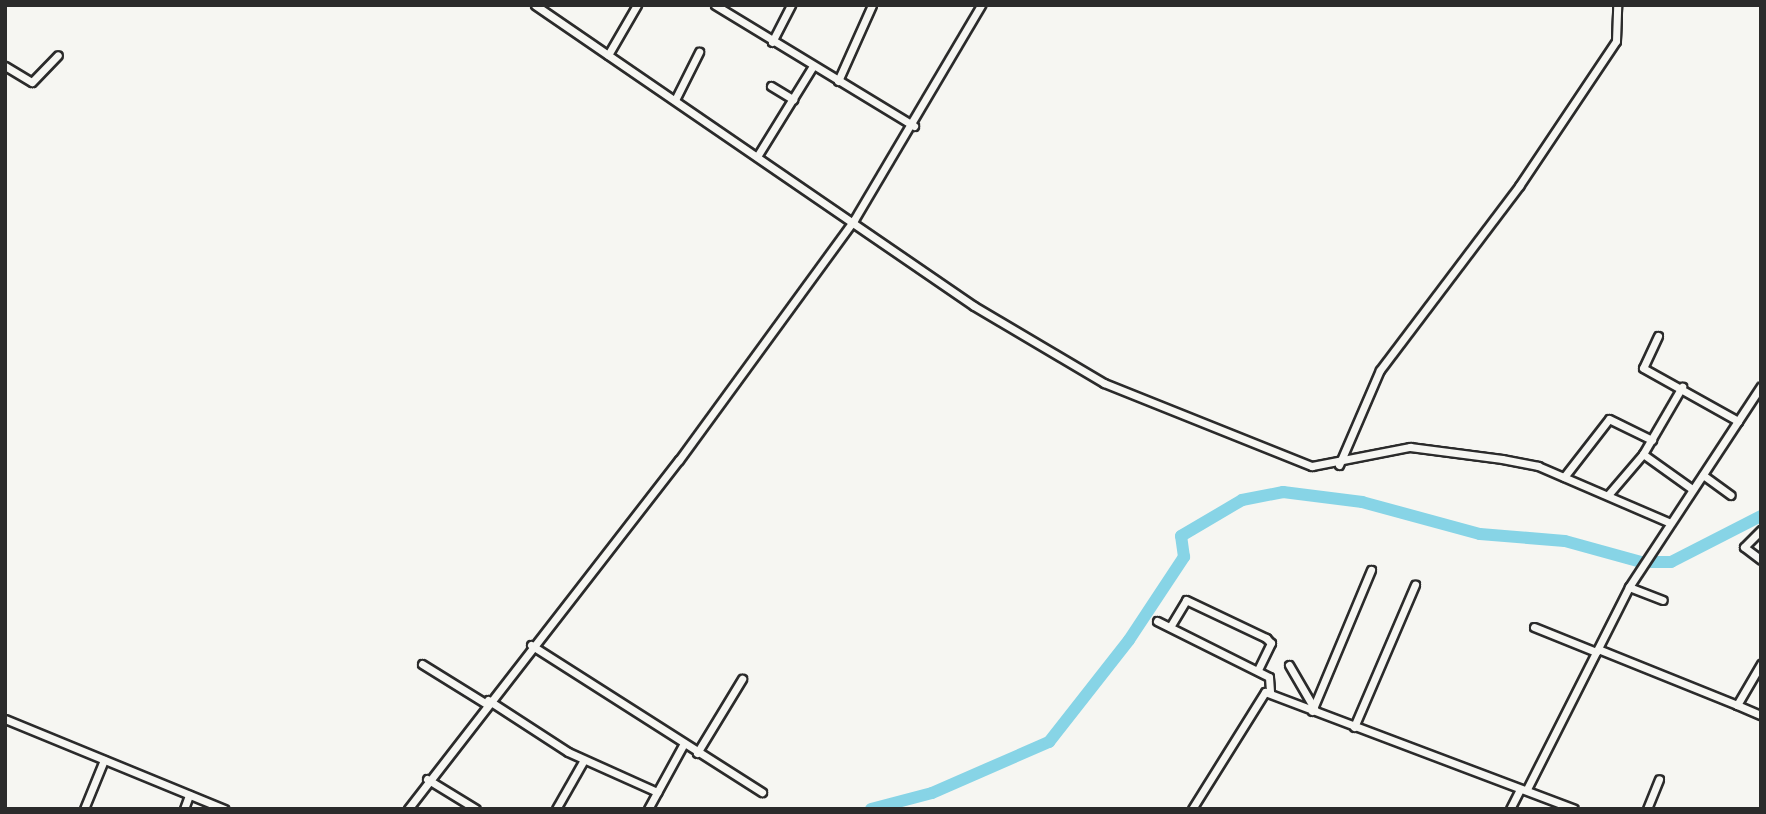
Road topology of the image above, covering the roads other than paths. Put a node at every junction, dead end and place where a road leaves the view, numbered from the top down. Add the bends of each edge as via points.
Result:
1 (535, 5) edge
2 (637, 5) edge
3 (715, 5) edge
4 (791, 5) edge
5 (872, 5) edge
6 (981, 5) edge
7 (1617, 5) edge
8 (772, 42) junction
9 (699, 52) dead end
10 (58, 55) dead end
11 (608, 55) junction
12 (5, 66) edge
13 (813, 66) junction
14 (838, 81) junction
15 (771, 86) dead end
16 (793, 99) junction
17 (676, 100) junction
18 (914, 126) junction
19 (758, 155) junction
20 (854, 220) junction
21 (1658, 336) dead end
22 (1761, 386) edge
23 (1682, 387) junction
24 (1738, 421) junction
25 (1651, 440) junction
26 (1643, 454) junction
27 (1339, 465) junction
28 (1703, 475) junction
29 (1564, 477) junction
30 (1692, 489) junction
31 (1608, 495) junction
32 (1731, 495) dead end
33 (1668, 522) junction
34 (1761, 530) edge
35 (1761, 560) edge
36 (1371, 570) dead end
37 (1416, 586) dead end
38 (1629, 587) junction
39 (1663, 600) dead end
40 (1157, 621) dead end
41 (1170, 627) junction
42 (1534, 627) dead end
43 (531, 645) junction
44 (1597, 650) junction
45 (422, 664) dead end
46 (1761, 664) edge
47 (1289, 665) dead end
48 (1258, 670) junction
49 (741, 680) dead end
50 (1757, 683) edge
51 (1269, 694) junction
52 (486, 702) junction
53 (1737, 705) junction
54 (1313, 710) junction
55 (1761, 715) edge
56 (5, 719) edge
57 (1354, 727) junction
58 (683, 745) junction
59 (697, 753) junction
60 (104, 760) junction
61 (584, 760) junction
62 (426, 779) junction
63 (1659, 779) dead end
64 (1523, 789) junction
65 (657, 792) junction
66 (762, 792) dead end
67 (189, 795) junction
68 (1563, 807) edge
69 (84, 809) edge
70 (184, 809) edge
71 (224, 809) edge
72 (408, 809) edge
73 (476, 809) edge
74 (556, 809) edge
75 (648, 809) edge
76 (1192, 809) edge
77 (1510, 809) edge
78 (1574, 809) edge
79 (1647, 809) edge

1 - 11 street
2 - 11 street
3 - 8 street
4 - 8 street
5 - 14 street
6 - 18 street
7 - 27 street via 1616,41 1519,186 1380,370
8 - 13 street
9 - 17 street
10 - 12 street via 32,82
11 - 17 street
13 - 14 street
13 - 16 street
14 - 18 street
15 - 16 street
16 - 19 street
17 - 19 street
18 - 20 street
19 - 20 street
20 - 27 street via 974,306 1089,376 1311,466
20 - 43 street via 679,460
21 - 23 street via 1643,368
22 - 24 street
23 - 24 street
23 - 25 street
24 - 28 street
25 - 26 street
25 - 29 street via 1609,419
26 - 30 street
26 - 31 street
27 - 29 street via 1400,448 1429,448 1531,464
28 - 30 street
28 - 32 street
29 - 31 street
30 - 33 street
31 - 33 street
33 - 38 street
34 - 35 street via 1744,547
36 - 54 street
37 - 57 street
38 - 39 street
38 - 44 street
40 - 41 street
41 - 48 street
41 - 48 street via 1186,600 1266,638 1271,643
42 - 44 street
43 - 52 street
43 - 58 street
44 - 53 street
44 - 64 street
45 - 52 street
46 - 50 street
47 - 54 street
48 - 51 street via 1273,680
49 - 59 street
50 - 53 street
51 - 54 street
51 - 76 street via 1259,695
52 - 61 street
52 - 62 street
53 - 55 street
54 - 57 street
56 - 60 street
57 - 64 street
58 - 59 street
58 - 65 street
59 - 66 street
60 - 67 street
60 - 69 street
61 - 65 street
61 - 74 street
62 - 72 street
62 - 73 street
63 - 79 street
64 - 68 street
64 - 77 street
65 - 75 street
67 - 70 street
67 - 71 street
68 - 78 street

